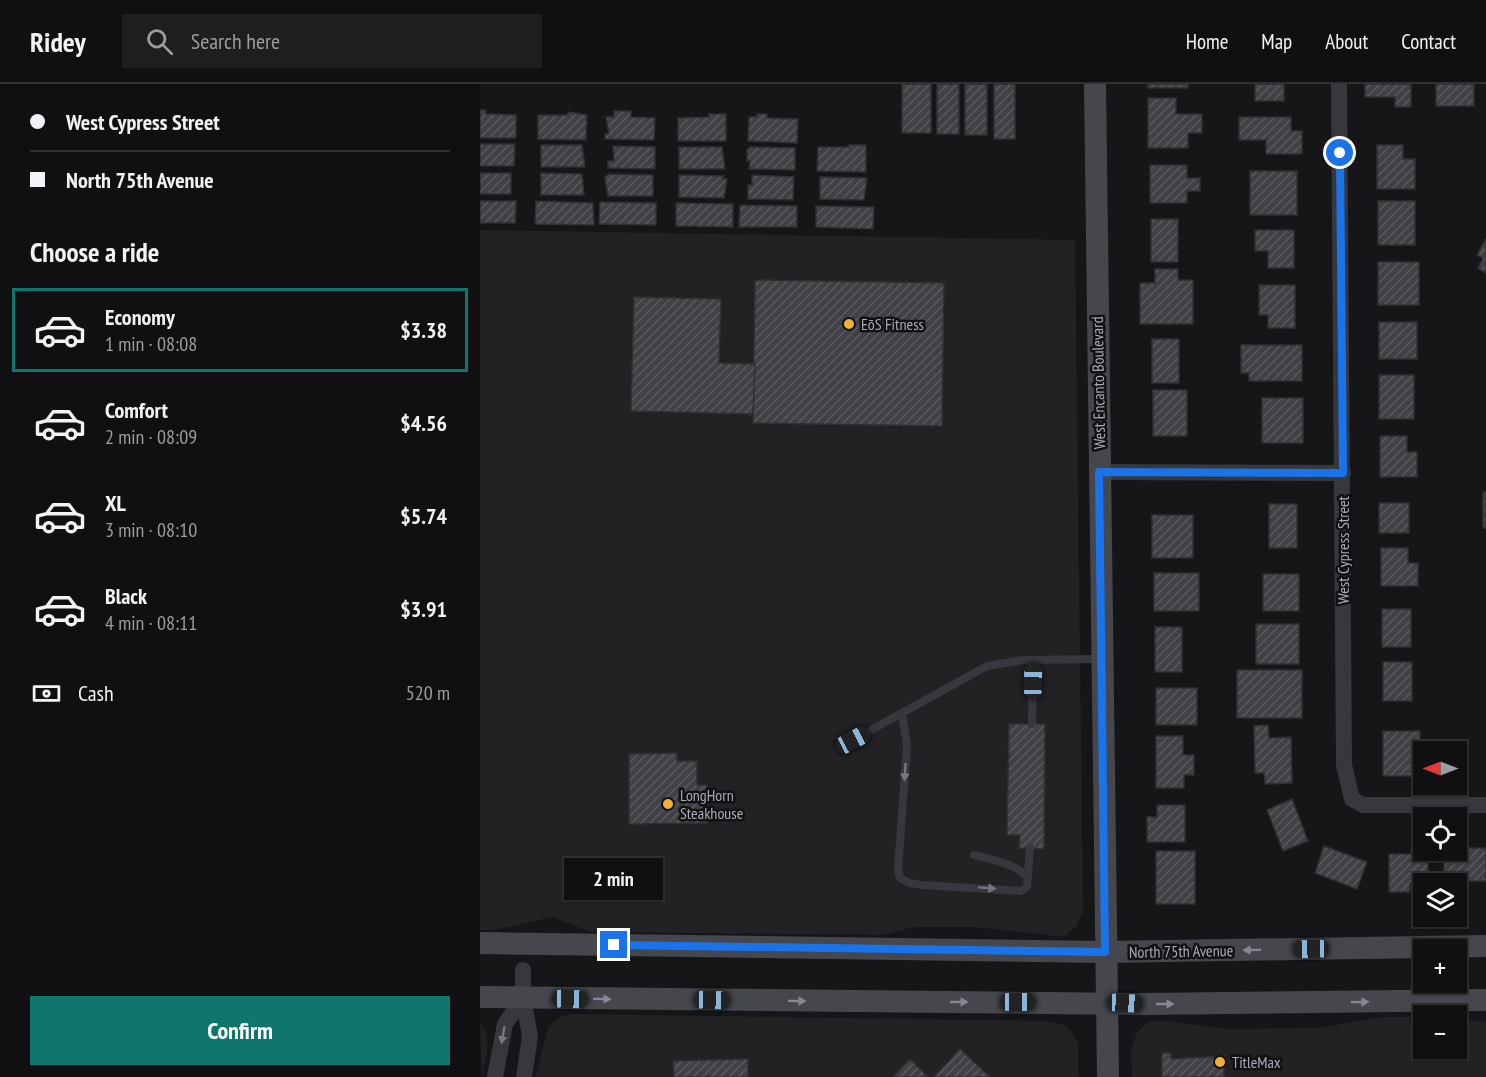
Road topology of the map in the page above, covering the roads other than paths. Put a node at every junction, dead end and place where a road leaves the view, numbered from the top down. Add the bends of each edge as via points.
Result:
1 (1095, 84) edge
2 (1339, 84) edge
3 (1099, 472) junction
4 (1343, 473) junction
5 (1102, 659) junction
6 (1033, 660) junction
7 (902, 714) junction
8 (1032, 724) dead end
9 (853, 740) dead end
10 (1486, 805) edge
11 (1030, 848) dead end
12 (974, 855) dead end
13 (1028, 877) junction
14 (480, 943) edge
15 (1486, 946) edge
16 (1105, 952) junction
17 (523, 970) dead end
18 (480, 998) edge
19 (523, 998) junction
20 (1486, 1000) edge
21 (1106, 1002) junction
22 (495, 1077) edge
23 (524, 1077) edge
24 (1108, 1077) edge

1 - 3 main road, West Encanto Boulevard
2 - 4 street, West Cypress Street
3 - 4 street
3 - 5 main road, West Encanto Boulevard
4 - 10 street, West Cypress Street via 1344,765 1352,799 1377,807
5 - 6 lane
5 - 16 main road, West Encanto Boulevard
6 - 7 lane via 987,666
6 - 8 lane
7 - 9 lane
7 -> 13 lane via 907,745 900,878 922,885 1022,891
11 - 13 lane
12 - 13 lane via 1006,864
14 - 16 main road, North 75th Avenue
15 -> 16 main road, North 75th Avenue
16 - 21 main road, West Encanto Boulevard
17 - 19 street
18 - 19 main road
19 -> 21 main road
19 -> 22 street via 505,1024
19 - 23 street via 530,1036
21 -> 20 main road
21 - 24 main road, West Encanto Boulevard

